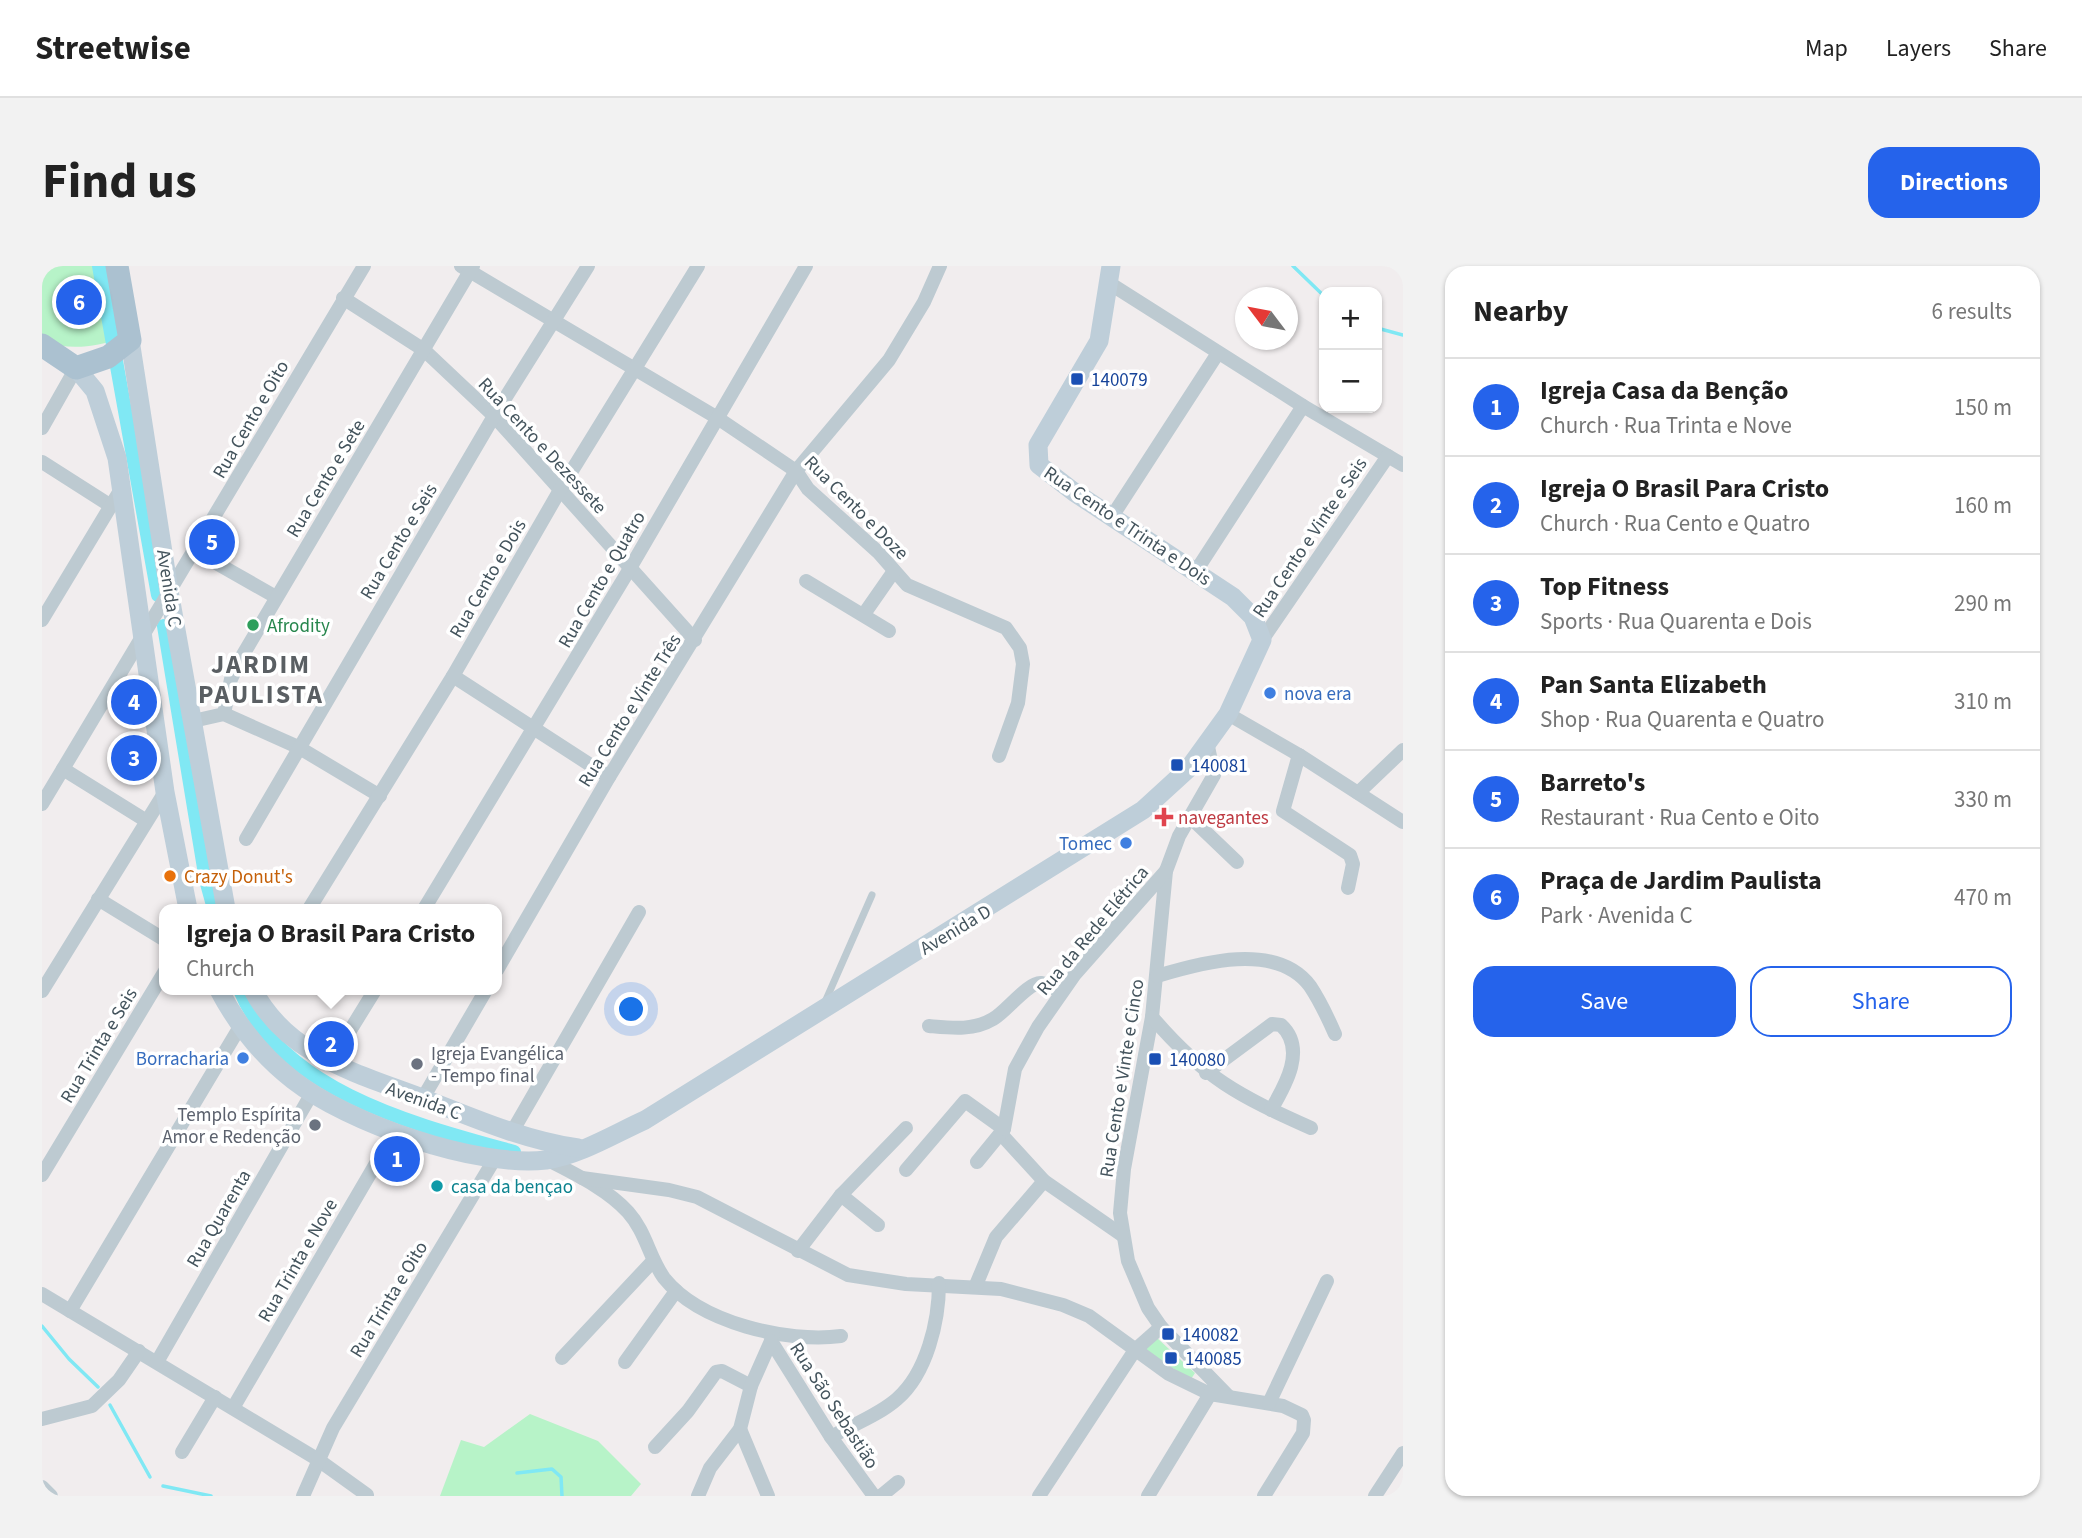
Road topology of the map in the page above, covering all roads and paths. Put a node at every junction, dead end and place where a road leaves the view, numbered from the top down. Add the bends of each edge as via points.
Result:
1 (117, 266) edge
2 (364, 266) edge
3 (588, 266) edge
4 (698, 266) edge
5 (806, 266) edge
6 (940, 266) edge
7 (468, 268) edge
8 (1110, 274) edge
9 (343, 298) junction
10 (555, 322) junction
11 (42, 345) edge
12 (120, 349) junction
13 (424, 350) junction
14 (1217, 353) junction
15 (76, 368) junction
16 (635, 371) junction
17 (1303, 406) junction
18 (494, 416) junction
19 (716, 417) junction
20 (42, 428) edge
21 (1388, 456) junction
22 (42, 463) edge
23 (1403, 465) edge
24 (796, 471) junction
25 (560, 490) junction
26 (116, 497) junction
27 (1113, 515) junction
28 (195, 551) junction
29 (629, 570) junction
30 (894, 571) junction
31 (1196, 571) junction
32 (806, 581) dead end
33 (169, 591) junction
34 (276, 597) junction
35 (864, 614) junction
36 (42, 620) edge
37 (889, 631) dead end
38 (144, 633) junction
39 (695, 640) junction
40 (1262, 640) junction
41 (453, 677) junction
42 (1228, 714) junction
43 (225, 715) junction
44 (193, 721) junction
45 (534, 730) junction
46 (1207, 742) junction
47 (298, 747) junction
48 (1403, 750) edge
49 (1299, 755) junction
50 (999, 756) dead end
51 (64, 769) junction
52 (609, 777) junction
53 (165, 792) junction
54 (1358, 793) junction
55 (380, 796) junction
56 (42, 804) edge
57 (1190, 817) junction
58 (145, 820) junction
59 (1403, 822) edge
60 (246, 839) dead end
61 (1237, 862) dead end
62 (1166, 871) junction
63 (1348, 888) dead end
64 (872, 895) dead end
65 (99, 898) junction
66 (187, 904) edge
67 (225, 904) edge
68 (312, 904) edge
69 (427, 904) edge
70 (639, 912) dead end
71 (159, 936) edge
72 (502, 961) edge
73 (1157, 976) junction
74 (159, 981) edge
75 (42, 991) edge
76 (1061, 992) junction
77 (222, 995) edge
78 (259, 995) edge
79 (372, 995) edge
80 (483, 995) edge
81 (820, 1013) junction
82 (1152, 1017) junction
83 (241, 1025) junction
84 (929, 1026) dead end
85 (1335, 1034) dead end
86 (330, 1063) junction
87 (1206, 1073) junction
88 (312, 1093) junction
89 (422, 1098) junction
90 (1270, 1110) junction
91 (906, 1128) dead end
92 (1311, 1128) dead end
93 (395, 1131) junction
94 (512, 1132) junction
95 (1002, 1132) junction
96 (583, 1149) junction
97 (494, 1160) junction
98 (548, 1160) junction
99 (977, 1162) dead end
100 (906, 1170) dead end
101 (42, 1175) edge
102 (582, 1178) junction
103 (1044, 1181) junction
104 (841, 1195) junction
105 (878, 1225) dead end
106 (1122, 1235) junction
107 (798, 1251) junction
108 (653, 1261) junction
109 (1327, 1281) dead end
110 (939, 1283) junction
111 (976, 1285) junction
112 (676, 1291) junction
113 (42, 1294) edge
114 (70, 1311) junction
115 (1161, 1327) junction
116 (841, 1336) dead end
117 (772, 1338) junction
118 (1135, 1350) junction
119 (139, 1352) junction
120 (562, 1358) dead end
121 (157, 1362) junction
122 (625, 1363) dead end
123 (751, 1386) junction
124 (1213, 1389) junction
125 (215, 1397) junction
126 (1269, 1403) junction
127 (233, 1408) junction
128 (42, 1419) edge
129 (740, 1429) junction
130 (831, 1437) junction
131 (655, 1447) dead end
132 (182, 1452) dead end
133 (1403, 1453) edge
134 (317, 1460) junction
135 (898, 1482) dead end
136 (42, 1487) edge
137 (367, 1494) edge
138 (51, 1496) edge
139 (303, 1496) edge
140 (698, 1496) edge
141 (768, 1496) edge
142 (874, 1496) edge
143 (881, 1496) edge
144 (1039, 1496) edge
145 (1148, 1496) edge
146 (1264, 1496) edge
147 (1375, 1496) edge

1 - 12 main road, Avenida C
2 - 9 street, Rua Cento e Oito
3 - 10 street, Rua Cento e Seis
4 - 16 street, Rua Cento e Dois
5 - 19 street, Rua Cento e Quatro
6 - 24 street, Rua Cento e Vinte Três via 889,360
7 - 10 street, Rua Cento e Doze
7 - 13 street, Rua Cento e Sete
8 - 14 street
8 - 27 main road, Rua Cento e Trinta e Dois via 1099,341 1047,428 1037,457 1045,471
9 - 13 street, Rua Cento e Dezessete
9 - 28 street, Rua Cento e Oito
10 - 16 street, Rua Cento e Doze
10 - 18 street, Rua Cento e Seis
11 - 15 main road
12 - 15 main road
12 - 33 main road, Avenida C
13 - 18 street, Rua Cento e Dezessete
13 - 34 street, Rua Cento e Sete
14 - 17 street
14 - 27 street
15 - 20 street
15 - 26 main road via 95,391 109,428
16 - 19 street, Rua Cento e Doze
16 - 25 street, Rua Cento e Dois
17 - 21 street
17 - 31 street
18 - 25 street, Rua Cento e Dezessete
18 - 47 street, Rua Cento e Seis
19 - 24 street, Rua Cento e Doze
19 - 29 street, Rua Cento e Quatro
21 - 23 street
21 - 40 street, Rua Cento e Vinte e Seis
22 - 26 street
24 - 30 street, Rua Cento e Doze via 808,489
24 - 39 street, Rua Cento e Vinte Três
25 - 29 street, Rua Cento e Dezessete
25 - 41 street, Rua Cento e Dois
26 - 36 street
26 - 38 main road
27 - 31 main road, Rua Cento e Trinta e Dois
28 - 33 street, Rua Cento e Oito
28 - 34 street
29 - 39 street, Rua Cento e Dezessete
29 - 45 street, Rua Cento e Quatro
30 - 35 street
30 - 50 street, Rua Cento e Doze via 908,585 980,614 1014,637 1020,648 1022,680
31 - 40 main road, Rua Cento e Trinta e Dois via 1253,617
32 - 35 street
33 - 38 street, Rua Cento e Oito
33 - 44 main road, Avenida C
34 - 43 street, Rua Cento e Sete via 231,679
35 - 37 street
38 - 51 street, Rua Cento e Oito
38 - 53 main road
39 - 52 street, Rua Cento e Vinte Três
40 - 42 main road, Avenida D
41 - 45 street
41 - 55 street, Rua Cento e Dois
42 - 46 main road, Avenida D
42 - 49 street
43 - 44 street
43 - 47 street
44 - 67 main road, Avenida C
45 - 52 street
45 - 69 street, Rua Cento e Quatro
46 - 57 street, Rua Cento e Vinte e Cinco via 1213,775
46 - 81 main road, Avenida D via 1189,768 1143,810
47 - 55 street
47 - 60 street, Rua Cento e Seis
48 - 54 street
49 - 54 street
49 - 63 street via 1283,811 1350,855 1353,864
51 - 56 street, Rua Cento e Oito
51 - 58 street
52 - 72 street, Rua Cento e Vinte Três
53 - 58 street
53 - 66 main road
54 - 59 street
55 - 68 street, Rua Cento e Dois
57 - 61 street
57 - 62 street, Rua Cento e Vinte e Cinco
58 - 65 street
62 - 73 street, Rua Cento e Vinte e Cinco
62 - 76 street, Rua da Rede Elétrica
64 - 81 lane
65 - 71 street
65 - 75 street
70 - 94 street
73 - 82 street, Rua Cento e Vinte e Cinco
73 - 85 street via 1219,960 1261,960 1300,976
74 - 101 street, Rua Trinta e Seis
76 - 84 street via 1034,984 1006,1011 985,1023 959,1028
76 - 95 street, Rua da Rede Elétrica via 1020,1057
77 - 83 main road, Avenida D
78 - 86 main road, Avenida C via 285,1030
79 - 86 street
80 - 89 street
81 - 96 main road, Avenida D via 645,1121
82 - 87 street
82 - 106 street, Rua Cento e Vinte e Cinco via 1124,1169
83 - 88 main road, Avenida D via 278,1067
83 - 114 street
86 - 89 main road, Avenida C
87 - 90 street
87 - 90 street via 1272,1024 1281,1024 1292,1041 1293,1060
88 - 93 main road, Avenida D
88 - 121 street, Rua Quarenta
89 - 94 main road, Avenida C
90 - 92 street
91 - 104 street
93 - 97 main road, Avenida D
93 - 127 street, Rua Trinta e Nove
94 - 96 main road, Avenida C
95 - 99 street
95 - 100 street via 965,1101
95 - 103 street
96 - 98 main road, Avenida D
97 - 98 main road, Avenida D
97 - 134 street, Rua Trinta e Oito
98 - 102 street
102 - 107 street via 697,1198
102 - 108 street via 627,1211
103 - 106 street
103 - 111 street via 996,1237
104 - 105 street
104 - 107 street
106 - 115 street, Rua Cento e Vinte e Cinco via 1137,1285
107 - 110 street via 848,1275 906,1284
108 - 112 street
108 - 120 street
109 - 126 street
110 - 111 street
110 - 130 street via 935,1324 907,1388 891,1404
111 - 118 street via 1063,1305 1089,1317
112 - 117 street via 714,1314
112 - 122 street
113 - 114 street
114 - 119 street
115 - 118 street
115 - 124 street, Rua Cento e Vinte e Cinco
116 - 117 street
117 - 123 street
117 - 130 street, Rua São Sebastião
118 - 124 street via 1169,1374
118 - 144 street
119 - 121 street
119 - 128 street via 92,1406
121 - 125 street
123 - 129 street
123 - 131 street via 716,1372
124 - 126 street, Rua Cento e Vinte e Cinco
124 - 145 street
125 - 127 street
125 - 132 street
126 - 146 street via 1302,1415 1303,1433
127 - 134 street
129 - 140 street via 710,1468
129 - 141 street
130 - 142 street, Rua São Sebastião
133 - 147 street
134 - 137 street
134 - 139 street, Rua Trinta e Oito
135 - 143 street
136 - 138 street

